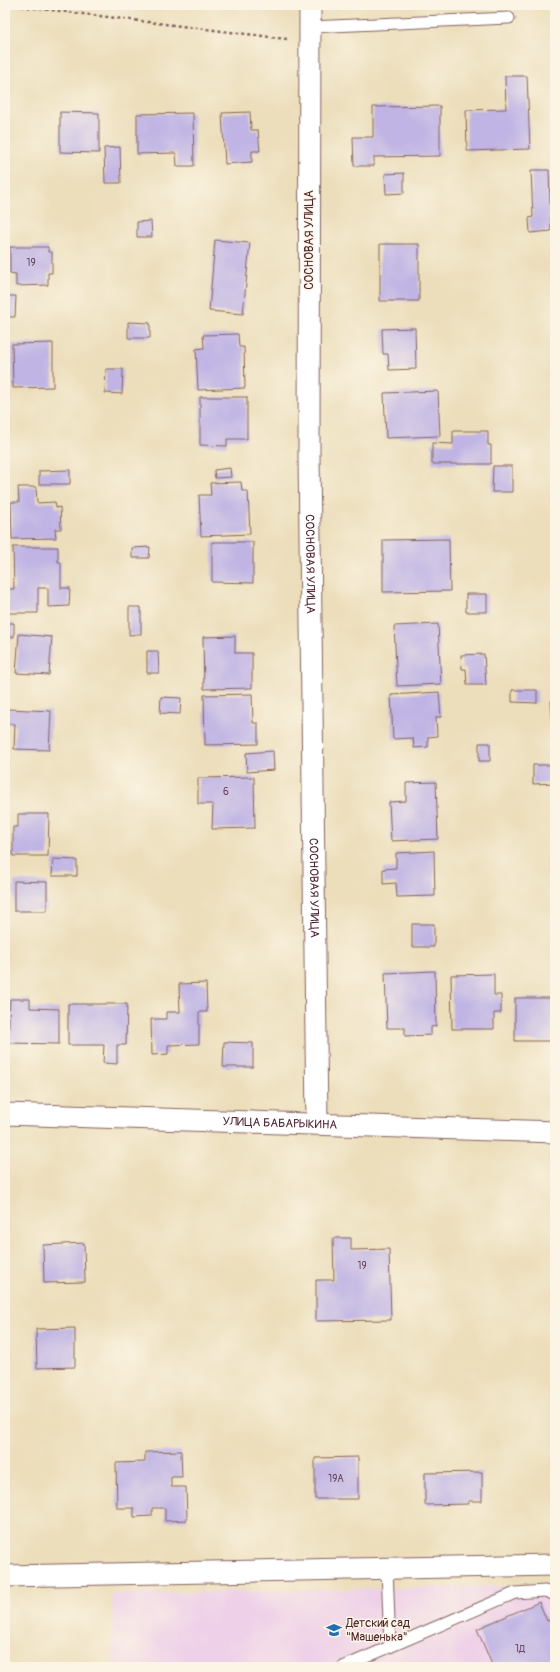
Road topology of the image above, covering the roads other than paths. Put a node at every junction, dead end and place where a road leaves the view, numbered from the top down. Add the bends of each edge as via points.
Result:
1 (310, 5) edge
2 (509, 18) dead end
3 (310, 34) junction
4 (5, 1114) edge
5 (317, 1124) junction
6 (555, 1132) edge
7 (555, 1565) edge
8 (387, 1568) junction
9 (5, 1576) edge
10 (555, 1595) edge
11 (390, 1647) junction
12 (343, 1667) edge

1 - 3 street, СОСНОВАЯ УЛИЦА
2 - 3 lane
3 - 5 street, СОСНОВАЯ УЛИЦА via 309,454
4 - 5 street, УЛИЦА БАБАРЫКИНА
5 - 6 street, УЛИЦА БАБАРЫКИНА
7 - 8 street
8 - 9 street
8 - 11 lane
10 - 11 lane via 545,1592 515,1593
11 - 12 lane

